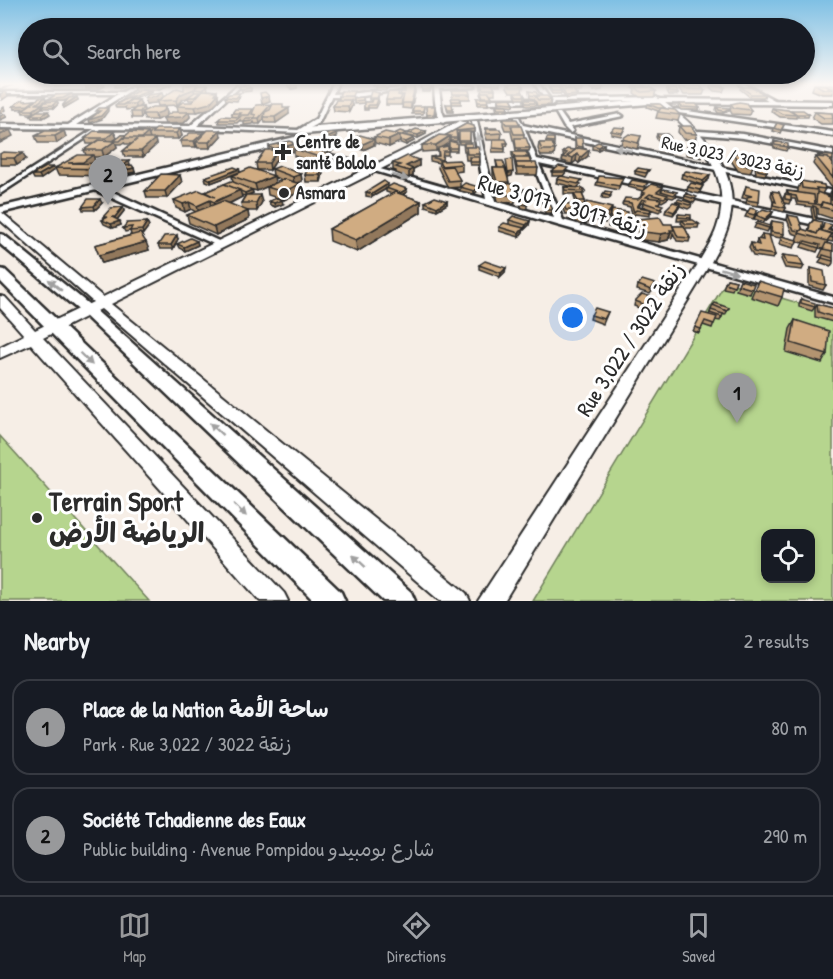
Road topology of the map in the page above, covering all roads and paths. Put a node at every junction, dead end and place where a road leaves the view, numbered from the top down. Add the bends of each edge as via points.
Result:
1 (93, 112) edge
2 (209, 112) edge
3 (322, 112) edge
4 (439, 112) edge
5 (557, 112) junction
6 (673, 112) edge
7 (718, 112) edge
8 (620, 116) dead end
9 (517, 118) junction
10 (443, 121) junction
11 (469, 122) junction
12 (70, 126) junction
13 (566, 126) junction
14 (522, 127) junction
15 (0, 128) edge
16 (191, 128) junction
17 (97, 129) junction
18 (301, 133) junction
19 (699, 133) junction
20 (833, 134) edge
21 (284, 138) junction
22 (576, 138) junction
23 (833, 153) edge
24 (536, 160) junction
25 (372, 170) junction
26 (721, 171) junction
27 (95, 187) junction
28 (0, 192) edge
29 (833, 193) edge
30 (725, 201) junction
31 (491, 203) junction
32 (0, 212) edge
33 (560, 223) junction
34 (833, 226) edge
35 (0, 238) edge
36 (221, 244) junction
37 (704, 264) junction
38 (0, 273) edge
39 (0, 300) edge
40 (833, 300) edge
41 (94, 307) junction
42 (53, 327) junction
43 (33, 337) junction
44 (0, 353) edge
45 (276, 601) edge
46 (332, 601) edge
47 (402, 601) edge
48 (458, 601) edge
49 (489, 601) edge

1 - 12 street
2 - 16 street
3 - 18 street
4 - 10 street
5 - 9 main road
5 - 10 main road
5 - 13 street
6 - 19 street, Rue 3,022 / زنقة 3022
7 - 20 street
8 - 13 street
9 - 11 main road
9 - 14 street
10 - 18 main road
11 - 18 main road
11 - 25 street
31 -> 11 street
12 - 15 street
12 - 16 street
13 - 22 street
14 - 22 street, Rue 3,023 / زنقة 3023
14 - 24 street
15 - 17 street, Rue 3,017 / زنقة 3017
16 - 18 street
17 - 21 street, Rue 3,017 / زنقة 3017 via 256,131
17 - 28 street
18 - 21 main road
19 - 23 street via 743,136
19 - 26 street, Rue 3,022 / زنقة 3022
21 - 25 street, Rue 3,017 / زنقة 3017
21 - 27 main road via 270,145
26 -> 22 street, Rue 3,023 / زنقة 3023
24 - 30 street
24 - 33 street
25 -> 31 street, Rue 3,017 / زنقة 3017
25 - 36 street
26 - 29 street, Rue 3,023 / زنقة 3023
26 - 30 street, Rue 3,022 / زنقة 3022
27 - 32 main road
27 - 36 street
30 - 34 street
30 - 37 street, Rue 3,022 / زنقة 3022 via 723,224
31 - 33 street, Rue 3,017 / زنقة 3017
32 - 41 street
33 - 37 street, Rue 3,017 / زنقة 3017
41 -> 35 main road
36 - 41 street
37 -> 40 street, Rue 3,017 / زنقة 3017
37 - 49 street, Rue 3,022 / زنقة 3022
38 - 42 main road
39 - 43 street
41 - 42 street
47 -> 41 main road
41 - 48 street
42 - 43 street
42 -> 46 main road
43 - 44 street
43 - 45 street

